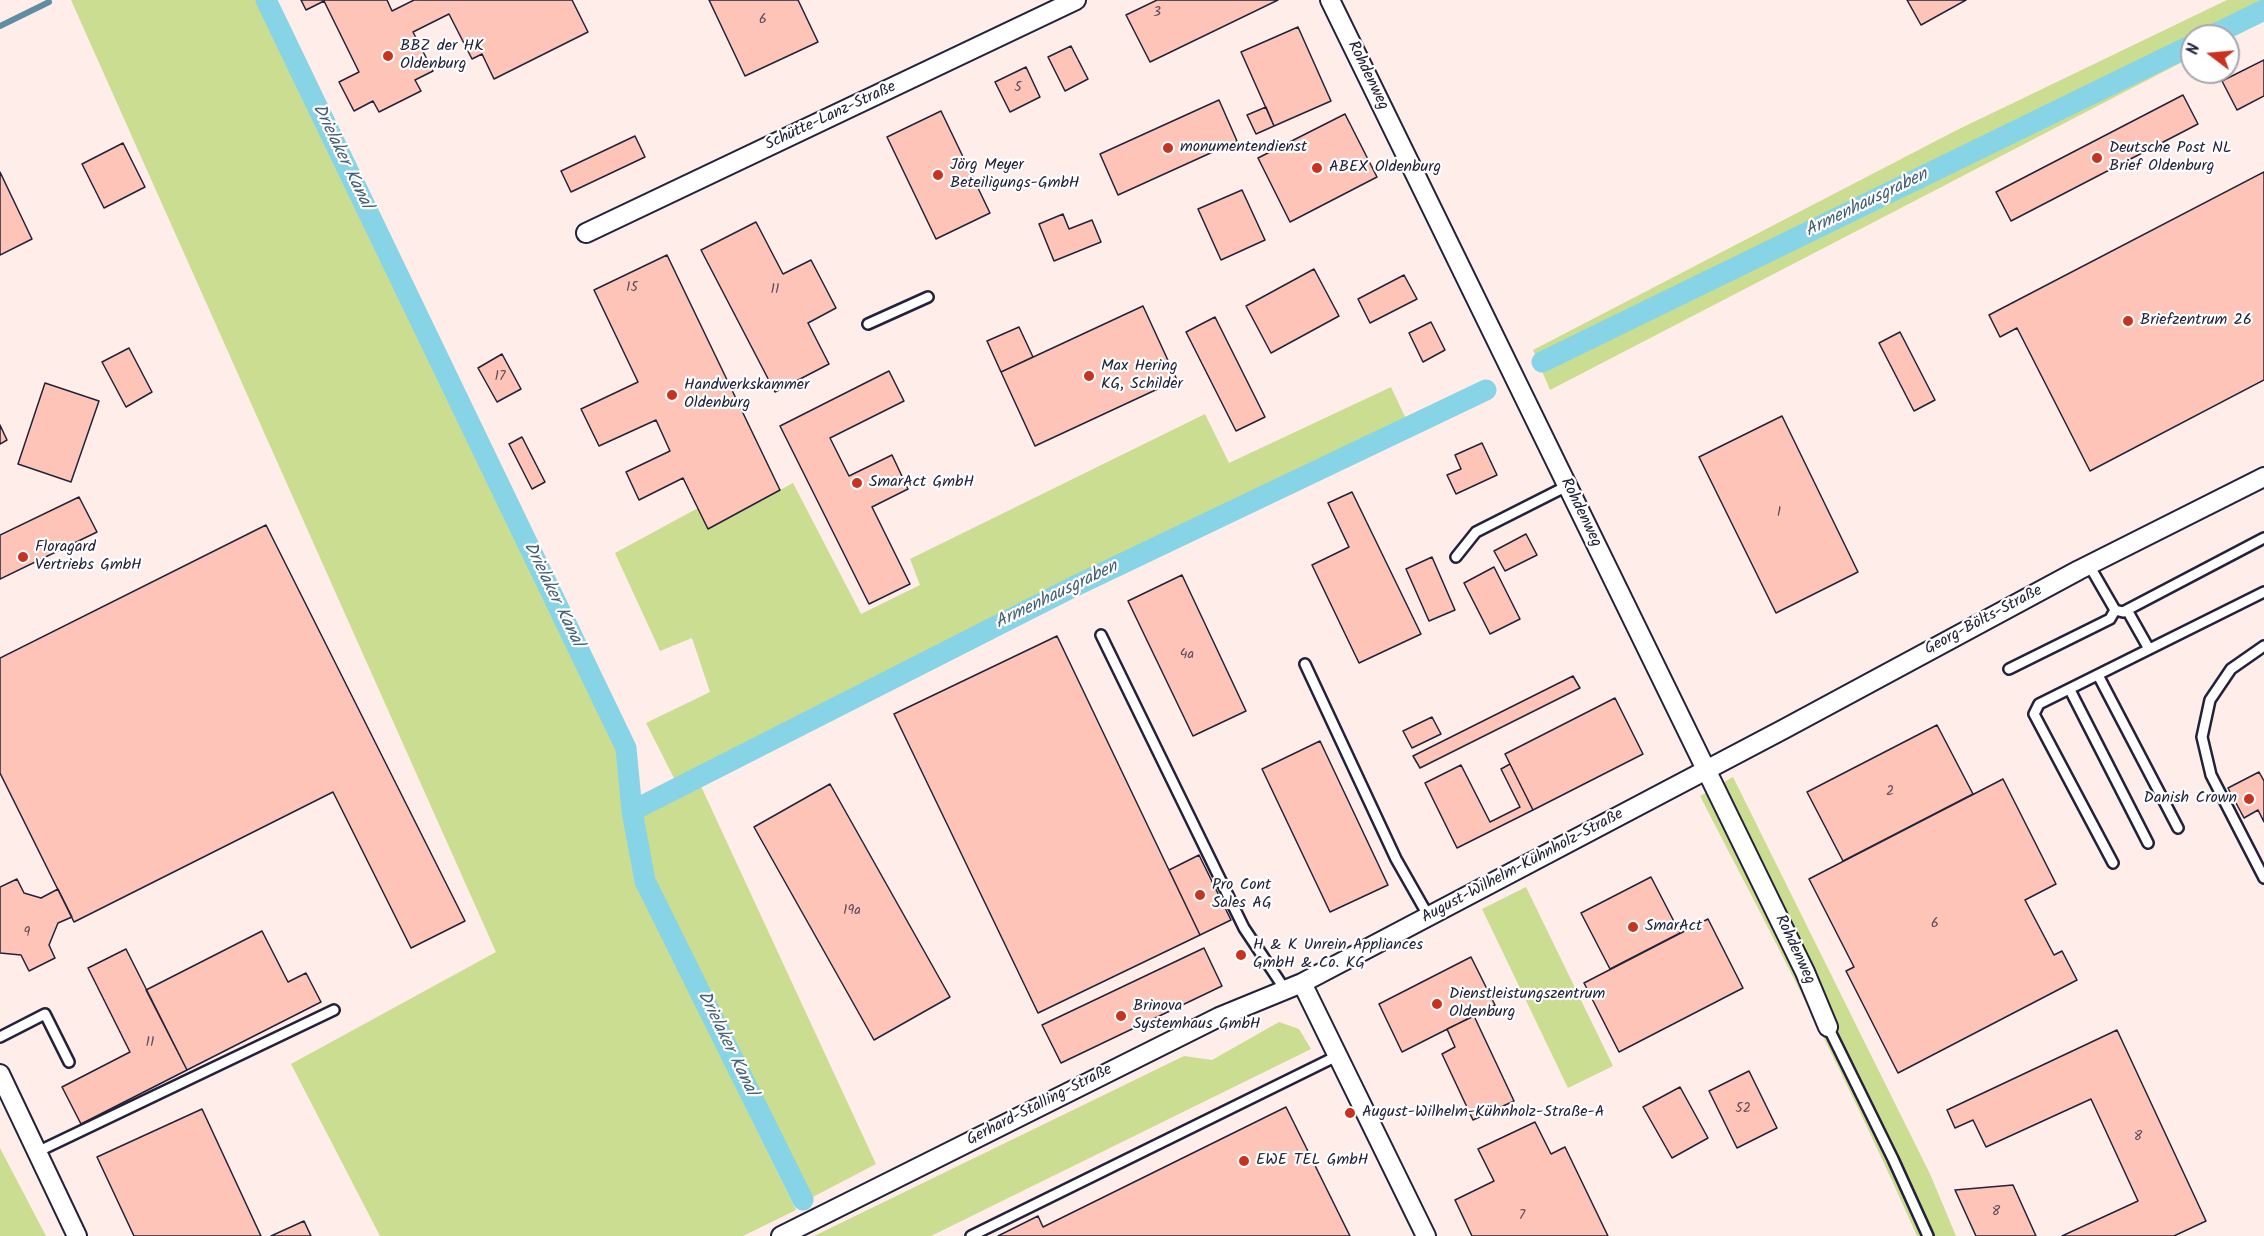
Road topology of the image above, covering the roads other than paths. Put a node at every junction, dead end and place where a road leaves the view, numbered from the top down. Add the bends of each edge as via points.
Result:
1 (1076, 0) edge
2 (1330, 0) edge
3 (586, 233) dead end
4 (928, 297) dead end
5 (868, 324) dead end
6 (2264, 477) edge
7 (1567, 486) junction
8 (2264, 538) edge
9 (1456, 557) dead end
10 (2089, 565) junction
11 (2264, 592) edge
12 (2115, 610) junction
13 (2127, 610) junction
14 (1101, 635) dead end
15 (2264, 646) edge
16 (2149, 650) junction
17 (1305, 664) dead end
18 (2009, 669) dead end
19 (2098, 675) junction
20 (2070, 690) junction
21 (1706, 771) junction
22 (2178, 828) dead end
23 (2148, 843) dead end
24 (2113, 863) dead end
25 (2264, 878) edge
26 (1429, 917) junction
27 (1294, 987) junction
28 (334, 1010) dead end
29 (1828, 1028) joint
30 (0, 1037) edge
31 (1339, 1055) junction
32 (69, 1062) dead end
33 (0, 1074) edge
34 (37, 1152) junction
35 (77, 1236) edge
36 (781, 1236) edge
37 (971, 1236) edge
38 (1426, 1236) edge
39 (1928, 1236) edge

1 - 3 street, Schütte-Lanz-Straße
2 - 7 street, Rohdenweg
4 - 5 lane
6 - 10 street, Georg-Bölts-Straße
7 - 9 lane via 1476,532
7 - 21 street, Rohdenweg
8 - 13 lane
10 - 12 lane
10 - 21 street, Georg-Bölts-Straße
11 - 16 lane
12 - 13 lane
12 - 18 lane via 2110,619
13 - 16 lane
14 - 27 lane via 1244,928
15 - 25 lane via 2230,669 2210,700 2202,738 2211,775
16 - 19 lane
17 - 26 lane via 1396,859
19 - 20 lane
19 - 22 lane
20 - 23 lane
20 - 24 lane via 2039,704 2034,714
21 - 26 street, August-Wilhelm-Kühnholz-Straße
21 - 29 street, Rohdenweg via 1805,972
26 - 27 street, August-Wilhelm-Kühnholz-Straße
27 - 31 street
27 - 36 street, Gerhard-Stalling-Straße via 1219,1017
28 - 34 lane
29 - 39 lane
30 - 32 lane via 45,1014
31 - 37 lane
31 - 38 street
33 - 34 street
34 - 35 street

